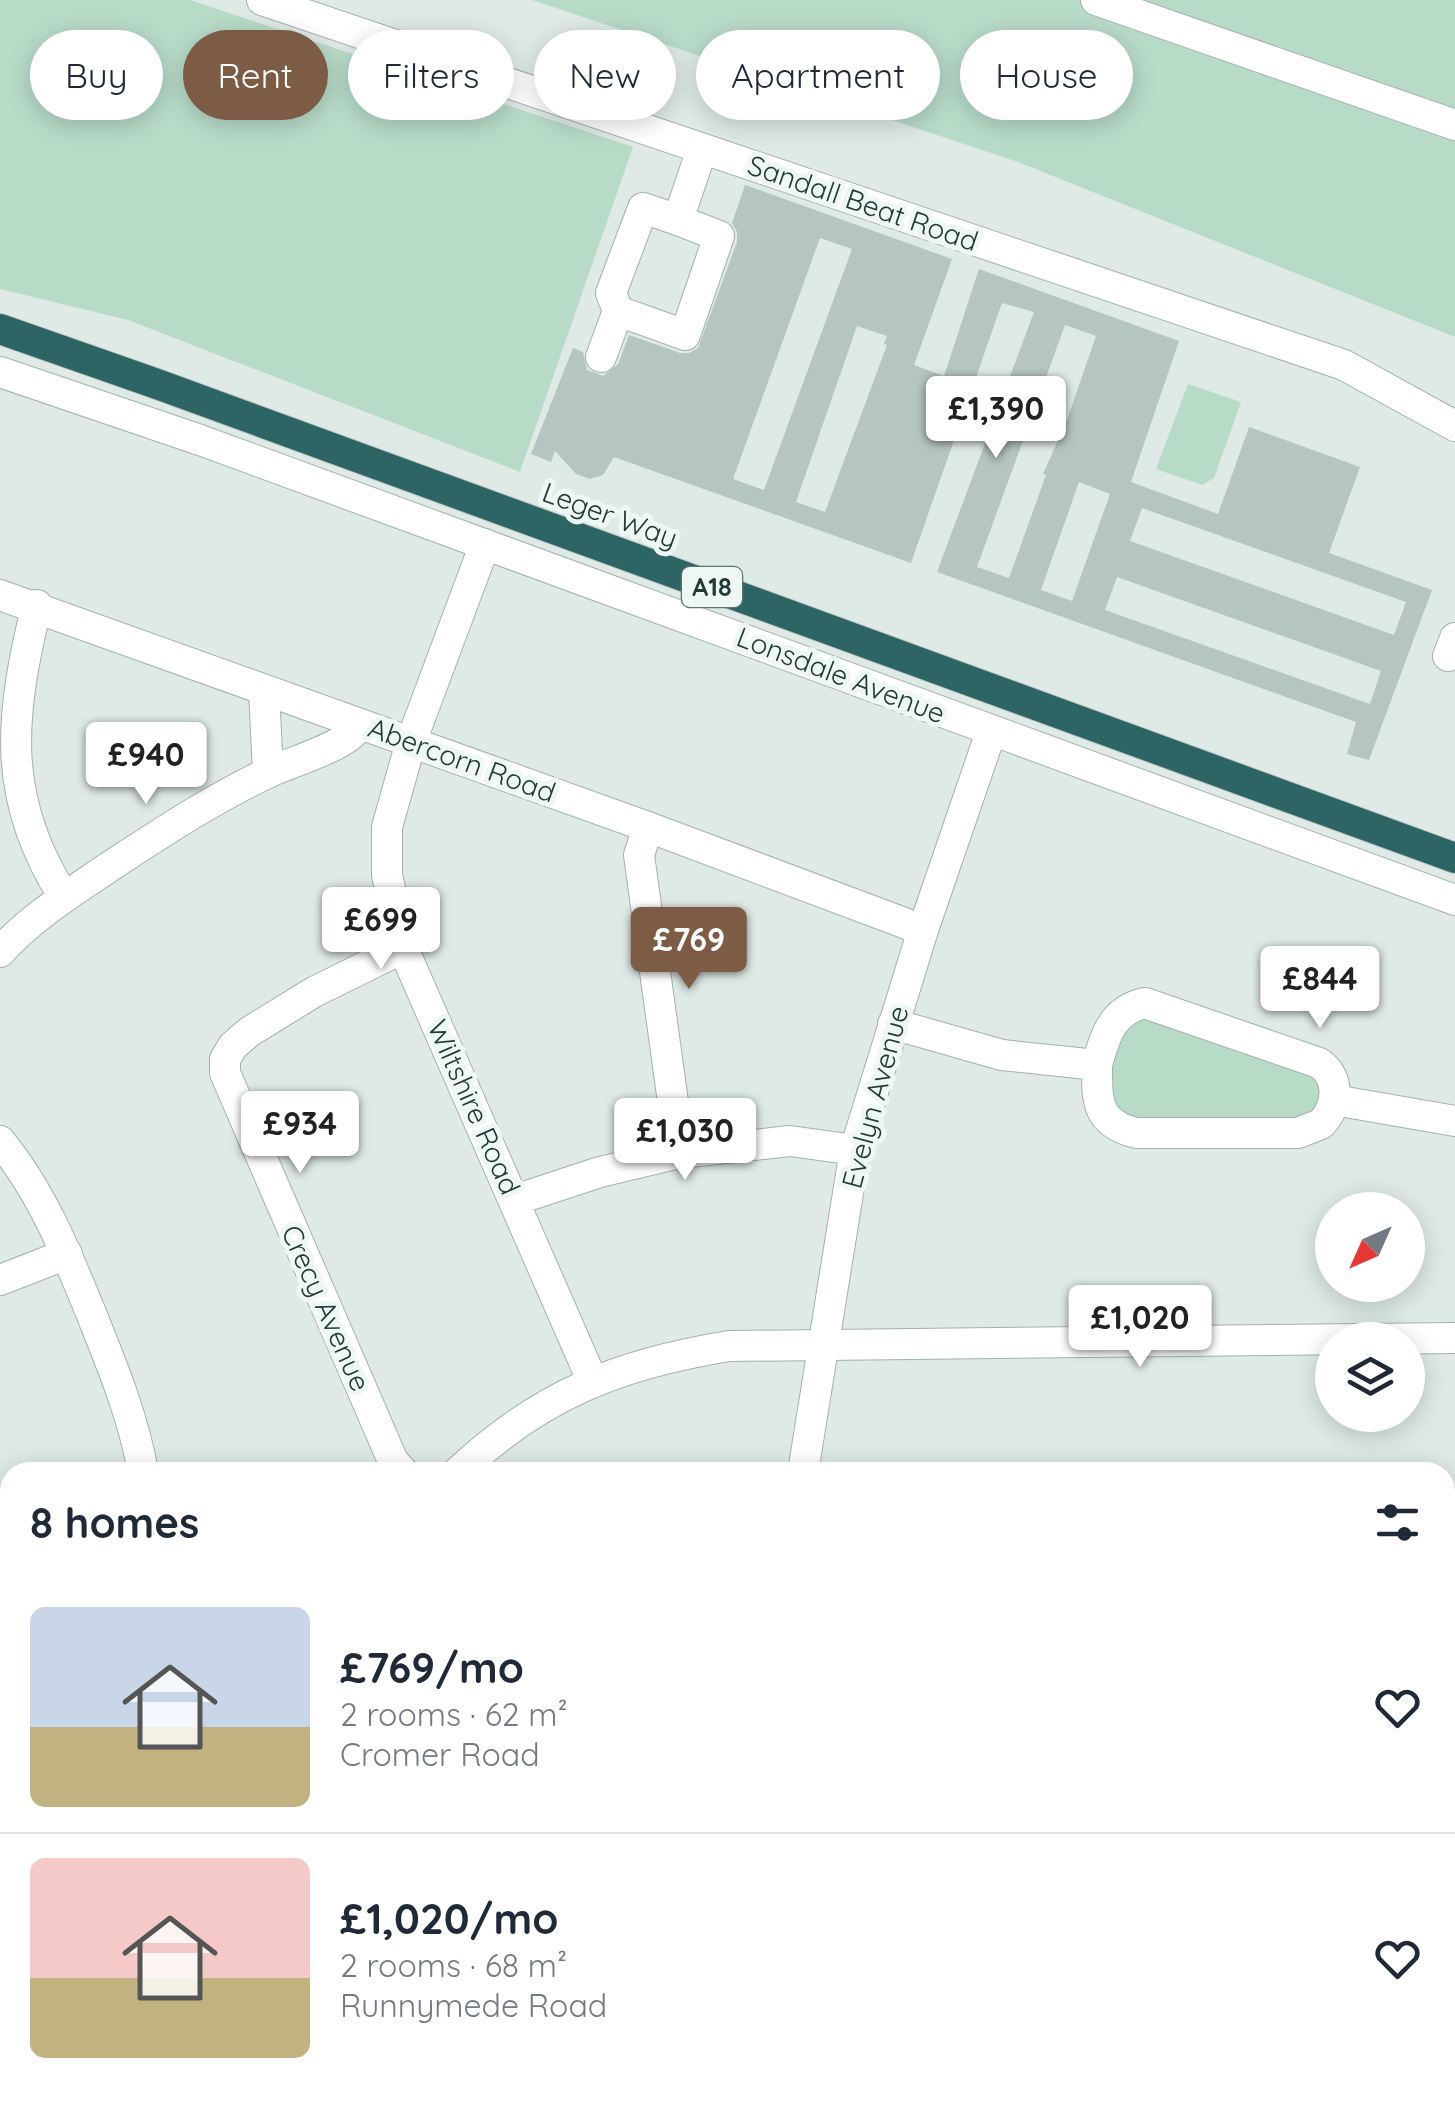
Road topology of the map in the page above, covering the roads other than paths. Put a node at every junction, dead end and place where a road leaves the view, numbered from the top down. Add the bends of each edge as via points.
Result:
1 (262, 0) edge
2 (1096, 0) edge
3 (1455, 125) edge
4 (702, 149) junction
5 (678, 220) junction
6 (618, 311) junction
7 (0, 329) edge
8 (602, 357) dead end
9 (0, 372) edge
10 (1455, 426) edge
11 (485, 544) junction
12 (0, 594) edge
13 (37, 606) junction
14 (264, 691) junction
15 (360, 724) junction
16 (990, 732) junction
17 (411, 742) junction
18 (268, 773) junction
19 (648, 827) junction
20 (1455, 856) edge
21 (64, 898) junction
22 (1455, 900) edge
23 (923, 930) junction
24 (403, 948) junction
25 (0, 952) edge
26 (894, 1024) junction
27 (1096, 1065) junction
28 (1334, 1100) junction
29 (1455, 1121) edge
30 (0, 1141) edge
31 (855, 1150) junction
32 (680, 1153) junction
33 (515, 1200) junction
34 (67, 1254) junction
35 (0, 1280) edge
36 (1455, 1338) edge
37 (823, 1345) junction
38 (592, 1380) junction
39 (141, 1462) edge
40 (397, 1462) edge
41 (469, 1462) edge
42 (805, 1462) edge

1 - 4 street, Sandall Beat Road
2 - 3 street
4 - 5 street
4 - 10 street, Sandall Beat Road via 1344,366
5 - 6 street via 643,208 612,293
5 - 6 street via 719,236 684,334
6 - 8 street
7 - 20 highway, Leger Way / A18
9 - 11 street, Lonsdale Avenue
11 - 16 street, Lonsdale Avenue
11 - 17 street, Wiltshire Road
12 - 13 street, Abercorn Road
13 - 14 street, Abercorn Road
13 - 21 street via 16,703 15,758 37,850
14 - 15 street, Abercorn Road
14 - 18 street
15 - 17 street, Abercorn Road
15 - 18 street via 343,740
16 - 22 street, Lonsdale Avenue
16 - 23 street, Evelyn Avenue
17 - 19 street, Abercorn Road
17 - 24 street, Wiltshire Road via 386,850
18 - 21 street via 162,832
19 - 23 street, Abercorn Road
19 - 32 street via 639,855
21 - 25 street
23 - 26 street, Evelyn Avenue
24 - 33 street, Wiltshire Road
24 - 40 street, Crecy Avenue via 249,1032 225,1059 225,1073
26 - 27 street via 1002,1055
26 - 31 street, Evelyn Avenue
27 - 28 street via 1103,1114 1136,1133 1298,1133 1321,1124
27 - 28 street via 1113,1021 1145,1003 1319,1063 1332,1078
28 - 29 street
30 - 34 street
31 - 32 street via 790,1141
31 - 37 street, Evelyn Avenue
32 - 33 street
33 - 38 street, Wiltshire Road
34 - 35 street
34 - 39 street via 114,1371
36 - 37 street
37 - 38 street via 728,1346
37 - 42 street, Evelyn Avenue
38 - 41 street via 542,1407

